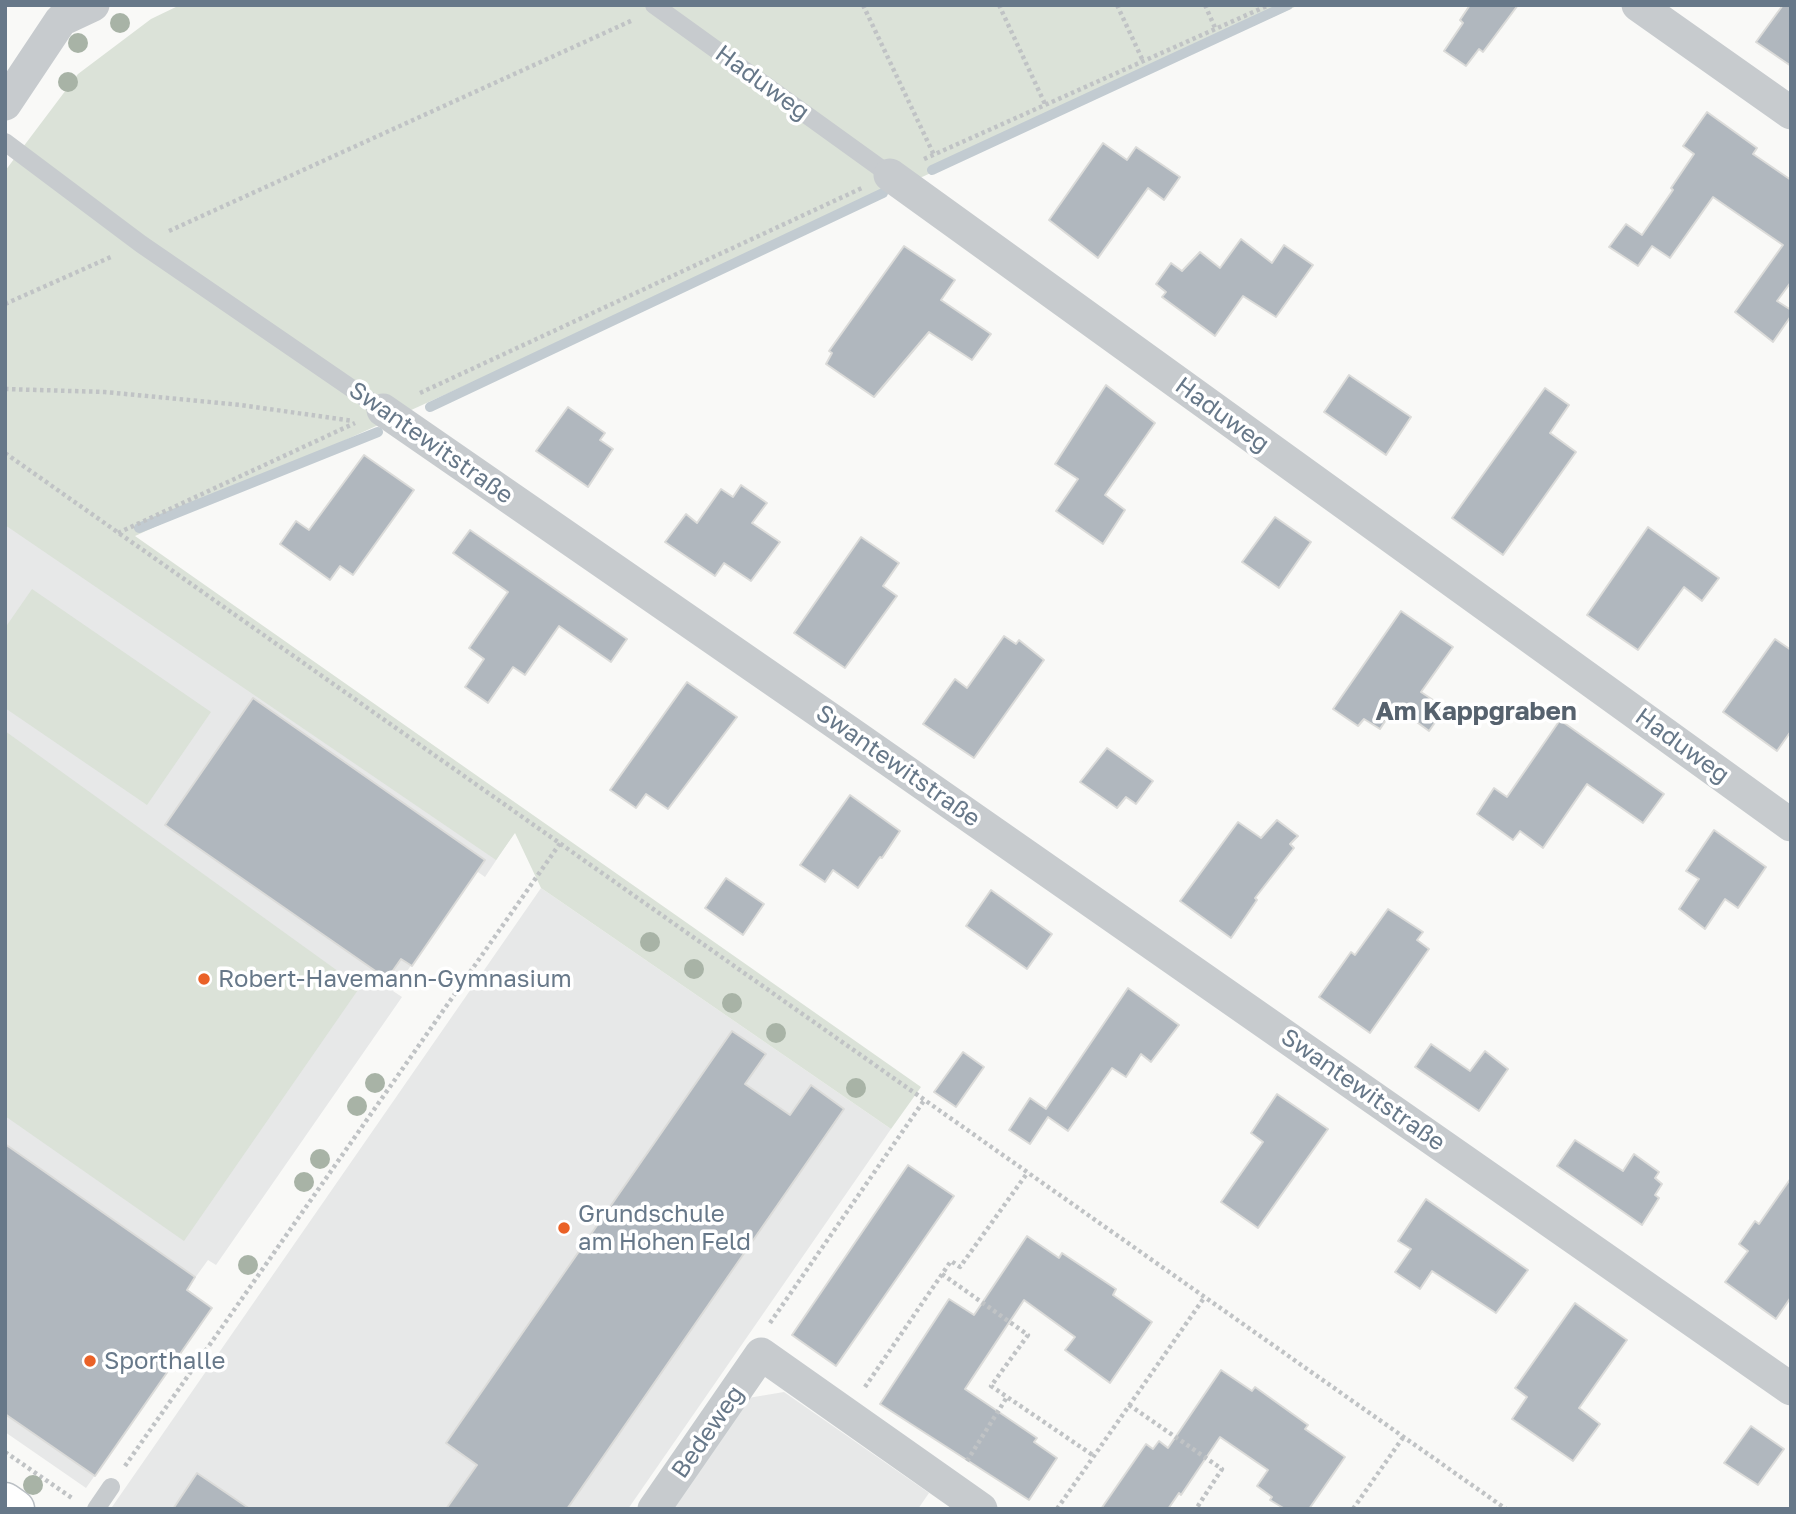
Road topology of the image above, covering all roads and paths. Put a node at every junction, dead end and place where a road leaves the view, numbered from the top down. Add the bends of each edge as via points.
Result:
1 (93, 5) edge
2 (863, 5) edge
3 (999, 5) edge
4 (1117, 5) edge
5 (1205, 5) edge
6 (1269, 5) edge
7 (1638, 5) edge
8 (656, 7) edge
9 (1216, 30) junction
10 (1143, 61) junction
11 (5, 104) edge
12 (1045, 104) junction
13 (1791, 113) edge
14 (5, 142) edge
15 (934, 155) junction
16 (890, 175) junction
17 (141, 244) junction
18 (5, 304) edge
19 (5, 389) edge
20 (383, 410) junction
21 (5, 453) edge
22 (118, 533) junction
23 (1791, 825) edge
24 (561, 842) junction
25 (925, 1099) junction
26 (1028, 1172) junction
27 (942, 1273) junction
28 (1204, 1298) junction
29 (761, 1354) junction
30 (1791, 1389) edge
31 (1007, 1396) junction
32 (1129, 1405) junction
33 (846, 1414) junction
34 (1404, 1436) junction
35 (5, 1452) edge
36 (1094, 1455) junction
37 (111, 1487) joint
38 (950, 1488) junction
39 (5, 1502) edge
40 (77, 1502) dead end
41 (15, 1509) edge
42 (96, 1509) edge
43 (654, 1509) edge
44 (981, 1509) edge
45 (1057, 1509) edge
46 (1196, 1509) edge
47 (1353, 1509) edge
48 (1507, 1509) edge

1 - 11 street via 61,20
2 - 15 path
3 - 12 path
4 - 10 path
5 - 9 path
6 - 9 path
7 - 13 street
8 - 16 lane, Haduweg
8 - 17 path
9 - 10 path
10 - 12 path
12 - 15 path
14 - 17 lane, Swantewitstraße
15 - 16 path
16 - 20 path
16 - 23 street, Haduweg
17 - 18 path
17 - 20 lane, Swantewitstraße
19 - 22 path via 118,393 358,422
20 - 30 street, Swantewitstraße
21 - 22 path
22 - 24 path
24 - 25 path
24 - 37 path
25 - 26 path
25 - 29 path via 765,1330
26 - 27 path via 960,1267 951,1261
26 - 28 path
27 - 31 path via 1028,1335 991,1386
27 - 33 path
28 - 32 path
28 - 34 path
29 - 33 street
29 - 43 street, Bedeweg
31 - 36 path
31 - 38 path
32 - 36 path
32 - 46 path via 1222,1469
33 - 38 street
34 - 47 path
34 - 48 path
35 - 40 path
36 - 45 path
37 - 42 lane
38 - 44 street
39 - 41 street

